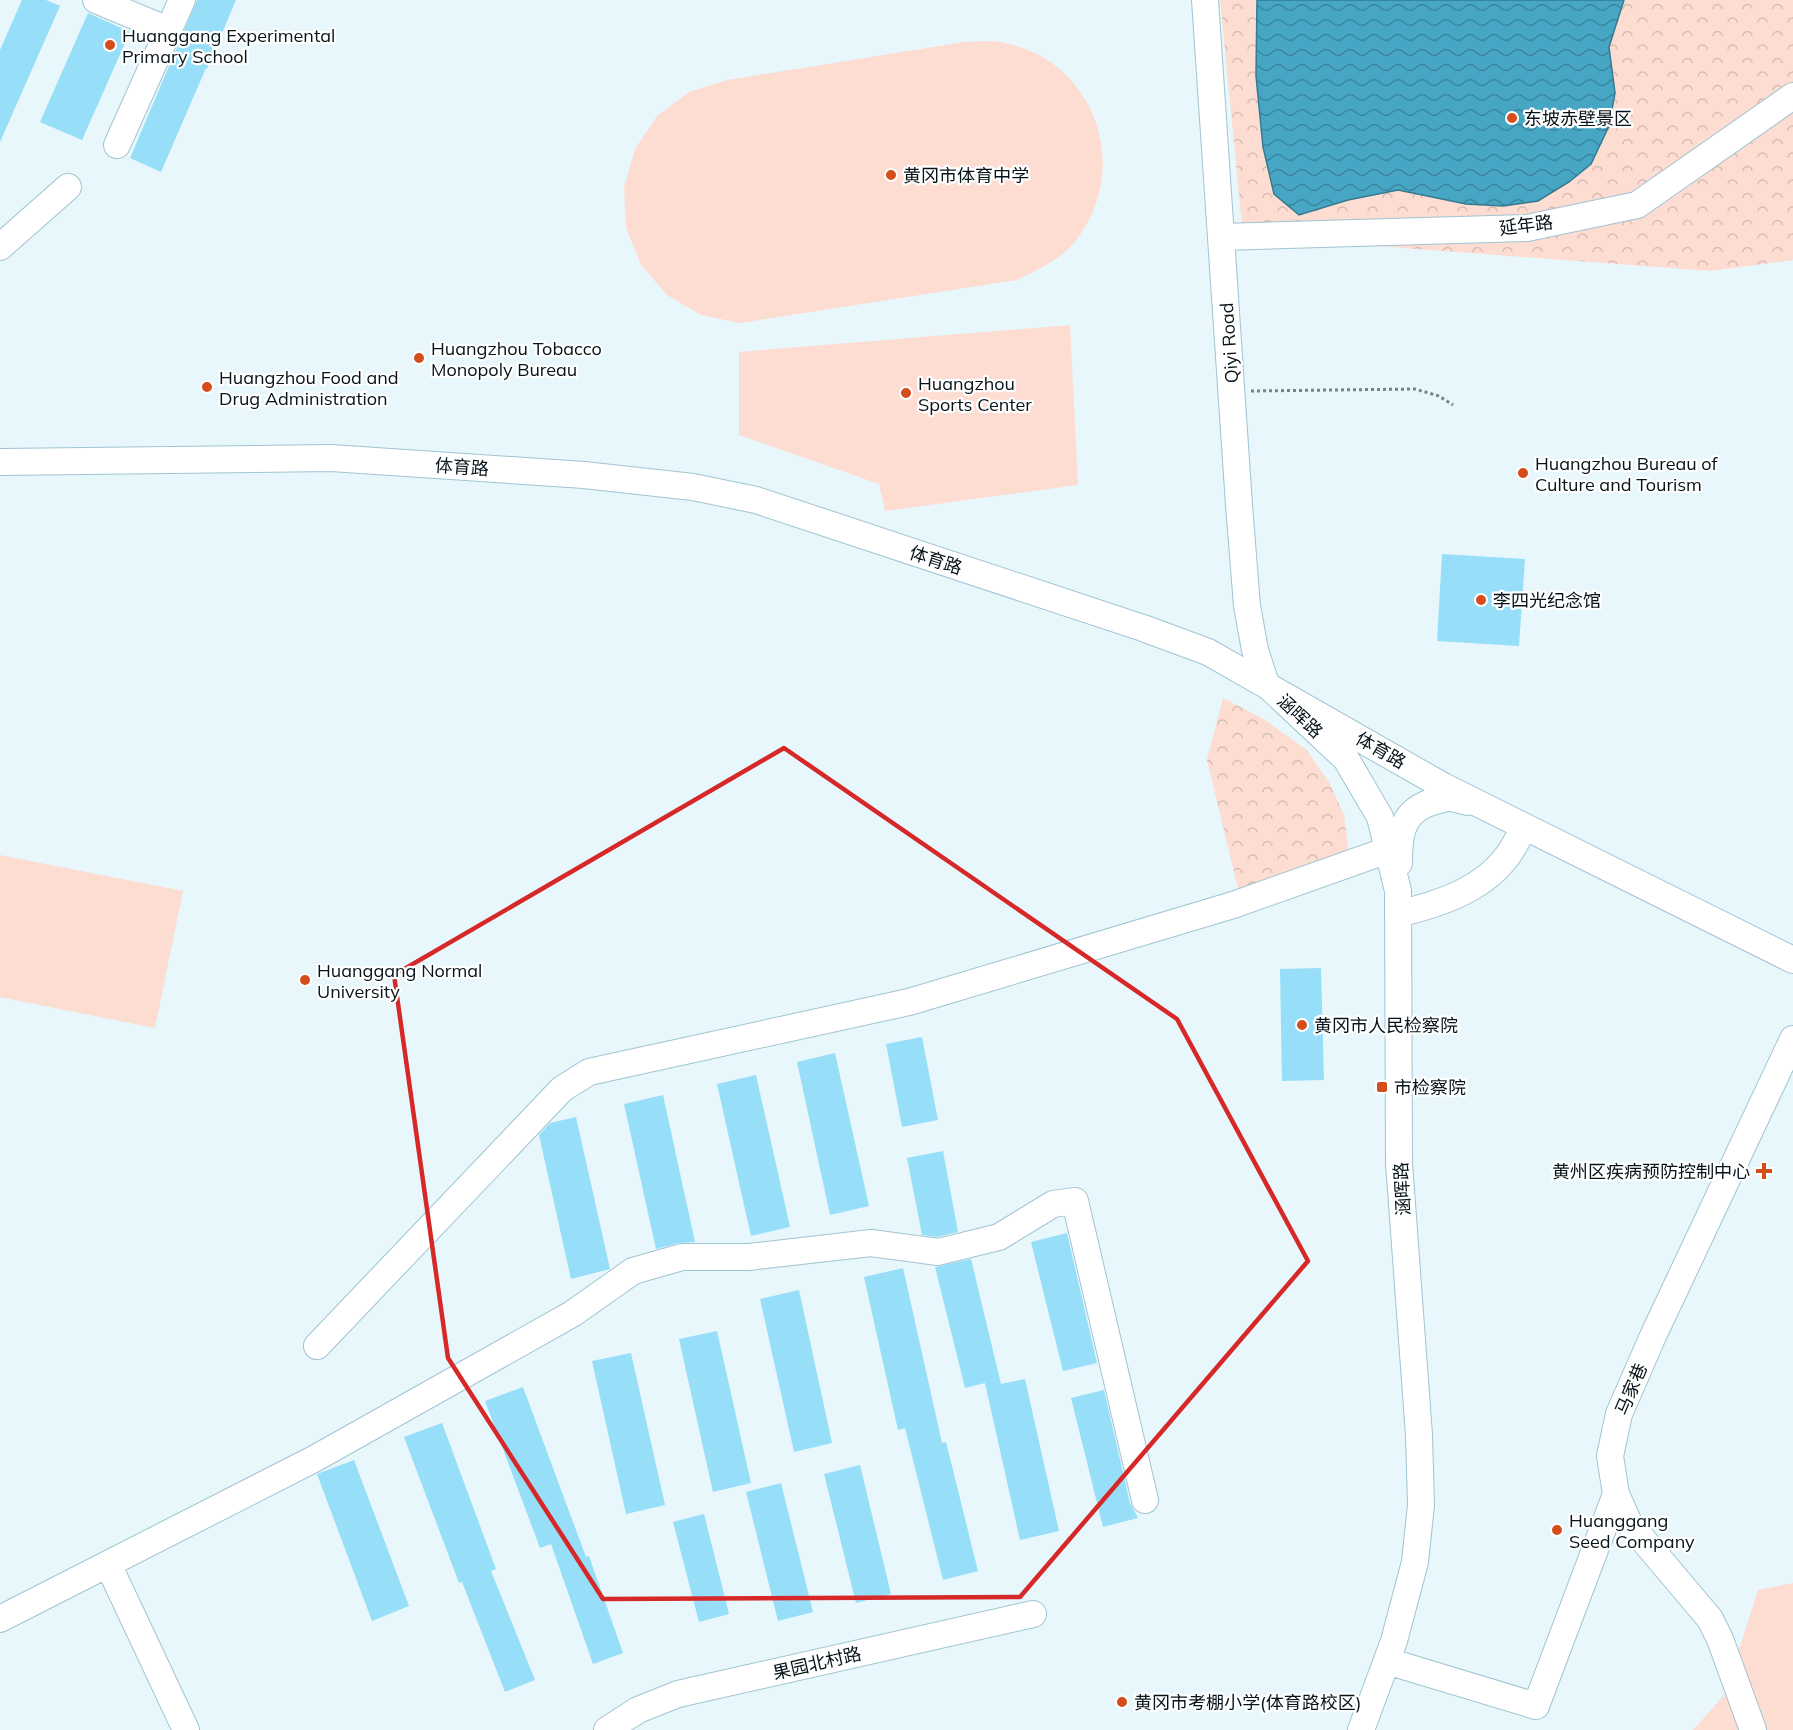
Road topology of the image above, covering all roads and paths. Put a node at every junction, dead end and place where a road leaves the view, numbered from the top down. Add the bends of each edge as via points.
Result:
1 (96, 0) edge
2 (182, 0) edge
3 (1205, 0) edge
4 (168, 30) junction
5 (1793, 96) edge
6 (117, 145) dead end
7 (68, 187) dead end
8 (1222, 237) junction
9 (0, 247) edge
10 (1232, 392) junction
11 (1453, 405) dead end
12 (0, 462) edge
13 (1266, 684) junction
14 (1480, 805) junction
15 (1524, 827) junction
16 (1388, 849) junction
17 (1398, 902) junction
18 (1793, 960) edge
19 (1793, 1039) edge
20 (317, 1346) dead end
21 (1616, 1494) junction
22 (1145, 1500) dead end
23 (108, 1564) junction
24 (1033, 1614) dead end
25 (0, 1619) edge
26 (1386, 1660) junction
27 (186, 1730) edge
28 (607, 1730) edge
29 (1361, 1730) edge
30 (1754, 1730) edge

1 - 4 street
2 - 4 street
3 - 8 street, Qiyi Road
4 - 6 street
5 - 8 street, 延年路 via 1637,205 1527,228
7 - 9 street
8 - 10 street, Qiyi Road
10 - 11 path via 1414,389 1439,396
10 - 13 street, Qiyi Road via 1247,606
12 - 13 street, 体育路 via 331,458 584,475 693,487 756,501 1143,628 1208,652
13 - 14 street, 体育路
13 - 16 street, 涵晖路 via 1346,759 1380,817
14 - 15 street, 体育路
14 - 17 street via 1449,798 1412,812 1399,840
15 - 17 street via 1505,860 1476,886 1426,907
15 - 18 street, 体育路
16 - 17 street, 涵晖路
16 - 20 street via 1233,905 909,1002 589,1072 562,1089
17 - 26 street, 涵晖路 via 1400,1163 1421,1505 1415,1562
19 - 21 street, 马家巷 via 1619,1414 1610,1456
21 - 26 street via 1536,1706
21 - 30 street, 马家巷 via 1629,1523 1710,1620
22 - 23 street via 1075,1201 1053,1204 999,1237 938,1252 871,1243 749,1257 682,1257 633,1271 572,1314 497,1357 314,1459
23 - 25 street
23 - 27 street
24 - 28 street, 果园北村路 via 678,1694 639,1710
26 - 29 street, 涵晖路

